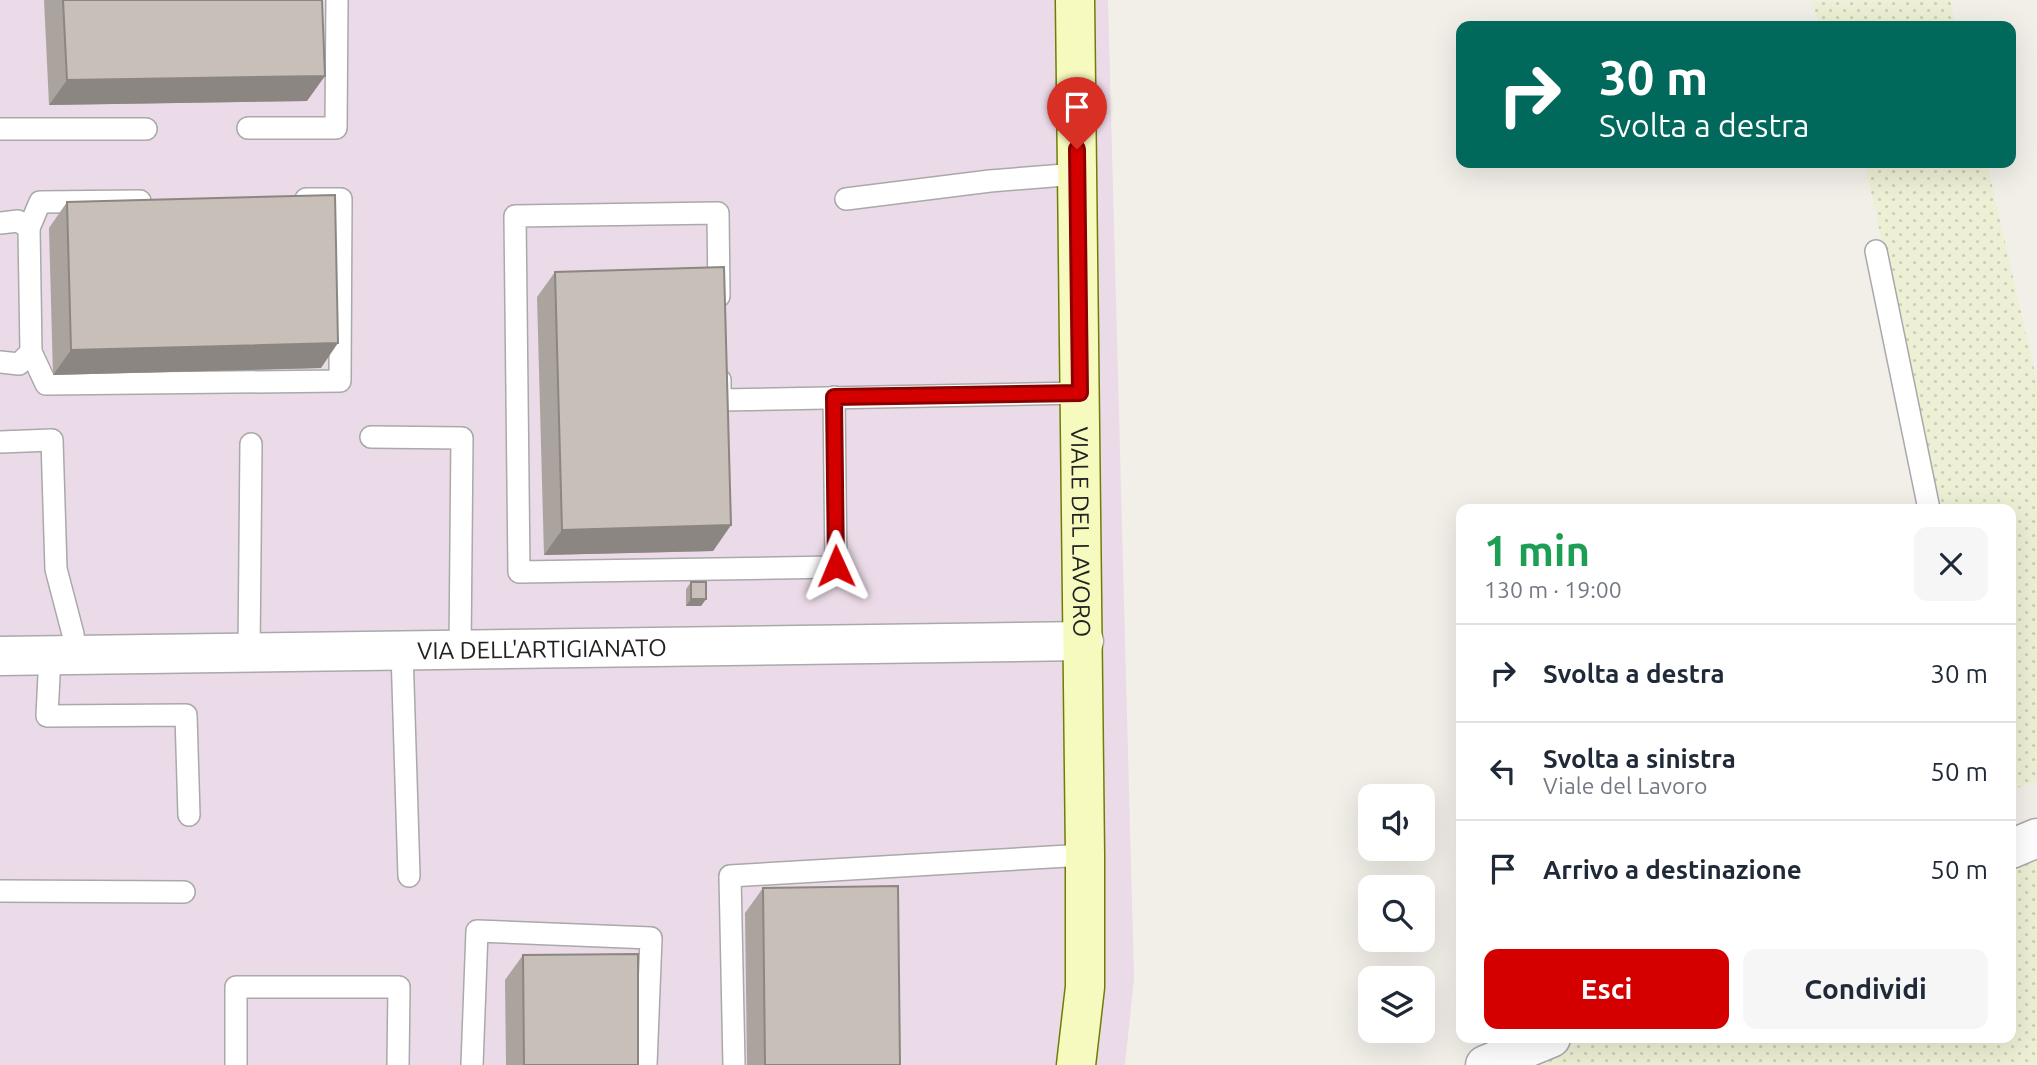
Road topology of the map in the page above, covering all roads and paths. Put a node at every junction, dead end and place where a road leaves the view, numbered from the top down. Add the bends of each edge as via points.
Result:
1 (337, 0) edge
2 (1075, 0) edge
3 (248, 128) dead end
4 (0, 129) edge
5 (146, 129) dead end
6 (1077, 174) junction
7 (286, 199) edge
8 (846, 199) dead end
9 (163, 201) edge
10 (0, 223) edge
11 (29, 229) junction
12 (1876, 251) dead end
13 (719, 320) edge
14 (32, 352) junction
15 (720, 359) edge
16 (0, 362) edge
17 (1080, 393) junction
18 (834, 397) junction
19 (371, 437) dead end
20 (0, 442) edge
21 (251, 444) dead end
22 (1927, 504) edge
23 (1084, 641) junction
24 (402, 650) junction
25 (460, 650) junction
26 (249, 653) junction
27 (63, 655) junction
28 (0, 656) edge
29 (189, 815) dead end
30 (2037, 838) edge
31 (2016, 847) edge
32 (1085, 855) junction
33 (409, 876) dead end
34 (0, 891) edge
35 (184, 892) dead end
36 (1539, 1043) edge
37 (236, 1065) edge
38 (398, 1065) edge
39 (472, 1065) edge
40 (646, 1065) edge
41 (734, 1065) edge
42 (1076, 1065) edge
43 (1485, 1065) edge

1 - 3 lane via 336,128
2 - 6 street, VIALE DEL LAVORO
4 - 5 lane
6 - 8 lane
6 - 17 street, VIALE DEL LAVORO
7 - 14 lane via 341,198 340,381 46,384
9 - 11 lane via 40,202
10 - 11 lane via 18,221
11 - 14 lane
12 - 22 lane
13 - 18 lane via 718,213 515,216 519,572 836,566
14 - 16 lane via 19,364
15 - 18 lane via 720,400
17 - 18 lane
17 - 23 street, VIALE DEL LAVORO
19 - 25 lane via 462,438
20 - 27 lane via 52,440 56,569 73,634
21 - 26 lane
23 - 25 street, VIA DELL'ARTIGIANATO
23 - 32 street, VIALE DEL LAVORO
24 - 25 street, VIA DELL'ARTIGIANATO
24 - 26 street, VIA DELL'ARTIGIANATO
24 - 33 lane
26 - 27 street, VIA DELL'ARTIGIANATO
27 - 28 street, VIA DELL'ARTIGIANATO
27 - 29 lane via 47,716 186,715
30 - 31 street
32 - 41 lane via 730,876
32 - 42 street, VIALE DEL LAVORO via 1085,987
34 - 35 lane
36 - 43 street
37 - 38 lane via 236,988 399,987
39 - 40 lane via 477,931 651,937

